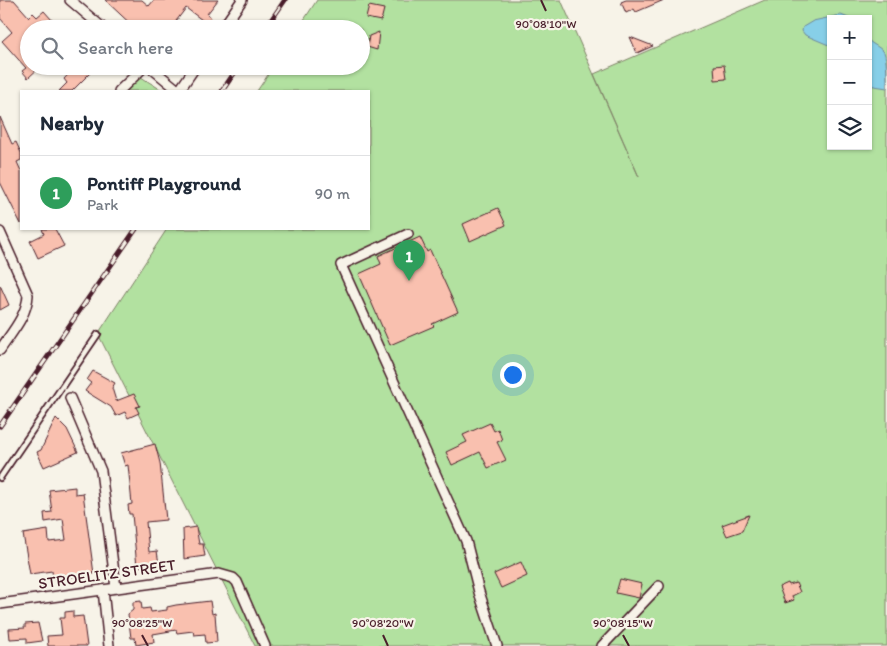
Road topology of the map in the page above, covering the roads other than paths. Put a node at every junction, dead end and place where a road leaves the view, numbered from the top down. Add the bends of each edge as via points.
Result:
1 (70, 0) edge
2 (242, 0) edge
3 (93, 20) edge
4 (228, 20) edge
5 (136, 75) edge
6 (160, 75) edge
7 (190, 75) edge
8 (120, 90) edge
9 (178, 90) edge
10 (180, 90) edge
11 (0, 232) edge
12 (408, 234) dead end
13 (98, 334) dead end
14 (0, 350) edge
15 (70, 398) dead end
16 (0, 478) edge
17 (659, 586) dead end
18 (116, 588) junction
19 (102, 590) junction
20 (0, 604) edge
21 (109, 646) edge
22 (266, 646) edge
23 (497, 646) edge
24 (602, 646) edge

1 - 3 street
2 - 4 street
5 - 8 street
6 - 9 street
7 - 10 street
11 - 14 street via 28,295 22,317
12 - 23 street via 340,265 466,541
13 - 16 lane
15 - 18 street via 100,471
17 - 24 street
18 - 19 street, STROELITZ STREET
18 - 22 street, STROELITZ STREET via 219,574 233,578
19 - 20 street, STROELITZ STREET
19 - 21 street

